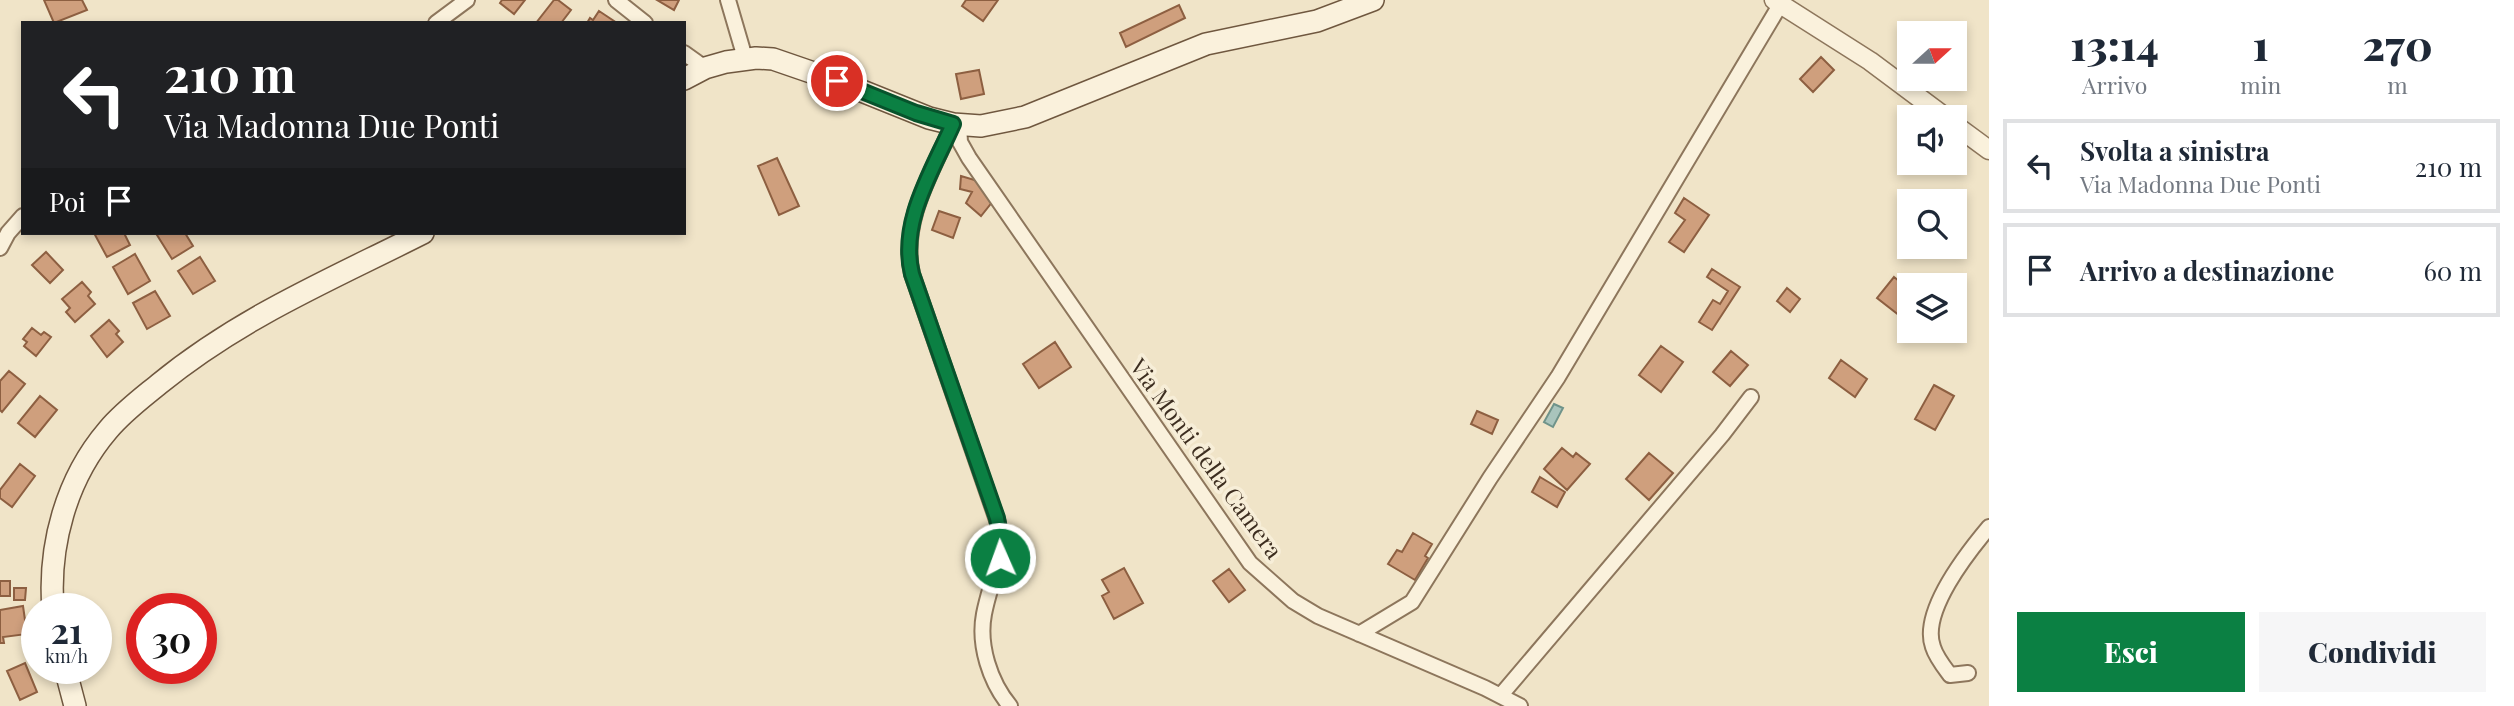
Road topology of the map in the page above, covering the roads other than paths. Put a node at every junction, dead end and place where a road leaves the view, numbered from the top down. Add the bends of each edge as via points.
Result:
1 (467, 0) edge
2 (616, 0) edge
3 (728, 0) edge
4 (1373, 0) edge
5 (1779, 1) edge
6 (439, 21) edge
7 (642, 21) edge
8 (686, 54) edge
9 (745, 58) junction
10 (705, 68) junction
11 (686, 78) edge
12 (1929, 105) edge
13 (956, 124) junction
14 (1967, 134) edge
15 (1989, 150) edge
16 (21, 218) edge
17 (419, 235) edge
18 (0, 248) edge
19 (1751, 397) dead end
20 (1989, 527) edge
21 (52, 593) edge
22 (1359, 634) junction
23 (1968, 673) dead end
24 (69, 684) edge
25 (1501, 695) junction
26 (75, 706) edge
27 (1010, 706) edge
28 (1520, 706) edge

1 - 6 street
2 - 7 street
3 - 9 street
4 - 13 main road via 1317,21 1206,44 1017,120 981,126
5 - 12 street
5 - 22 street via 1558,377 1412,602
8 - 10 street
9 - 10 main road
9 - 13 main road via 784,61
10 - 11 main road
13 - 22 street, Via Monti della Camera via 969,158 1242,553 1293,601
13 - 27 street via 914,217 909,257 998,523 1001,551 983,631 993,678
14 - 15 street
16 - 18 street
17 - 21 main road via 242,324 173,372 116,421 92,452 66,503 54,550
19 - 25 street
20 - 23 street via 1941,595 1931,629 1932,646 1950,675
22 - 25 street, Via Monti della Camera
24 - 26 main road
25 - 28 street, Via Monti della Camera

